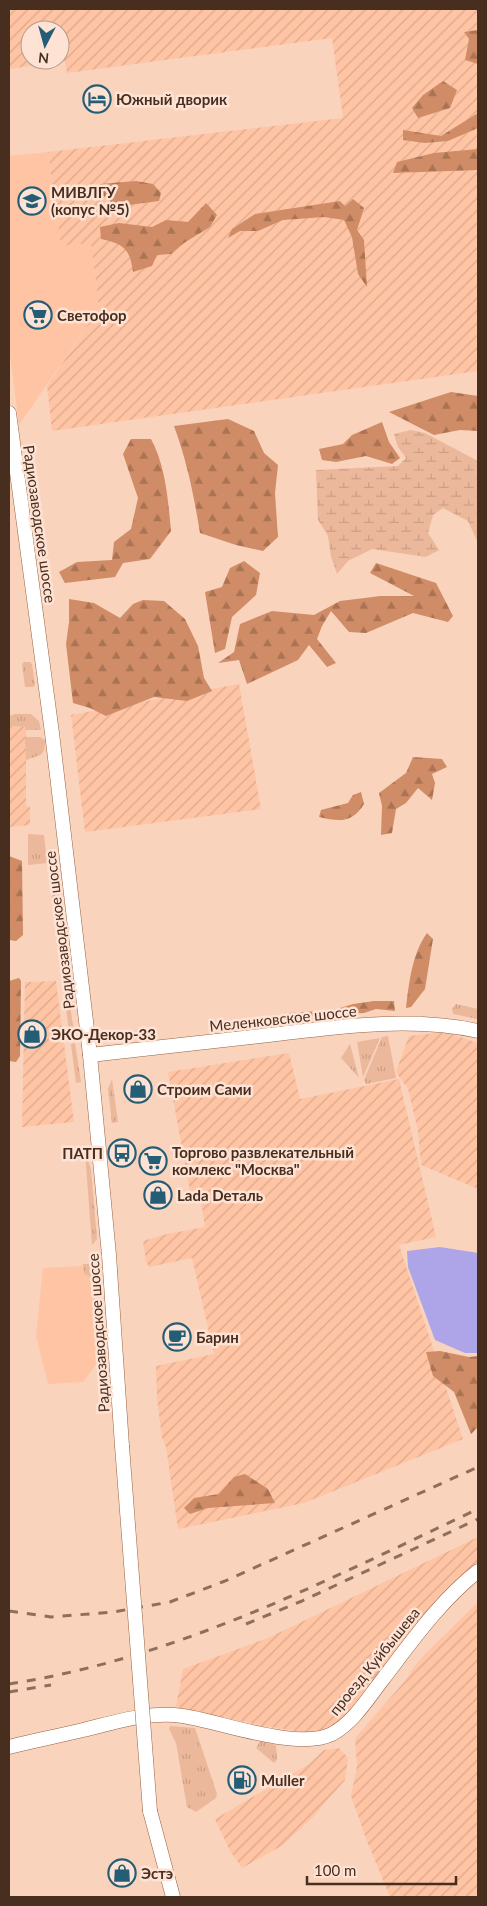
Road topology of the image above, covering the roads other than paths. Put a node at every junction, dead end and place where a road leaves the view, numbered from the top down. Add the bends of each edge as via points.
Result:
1 (9, 412) edge
2 (478, 1030) edge
3 (90, 1055) junction
4 (478, 1572) edge
5 (9, 1747) edge
6 (173, 1897) edge

1 - 3 main road, Радиозаводское шоссе via 52,733
2 - 3 main road, Меленковское шоссе via 386,1024
3 - 6 main road, Радиозаводское шоссе, bridge via 109,1256 150,1811
4 - 5 main road, проезд Куйбышева via 436,1611 361,1708 332,1734 305,1740 283,1738 182,1716 158,1715

